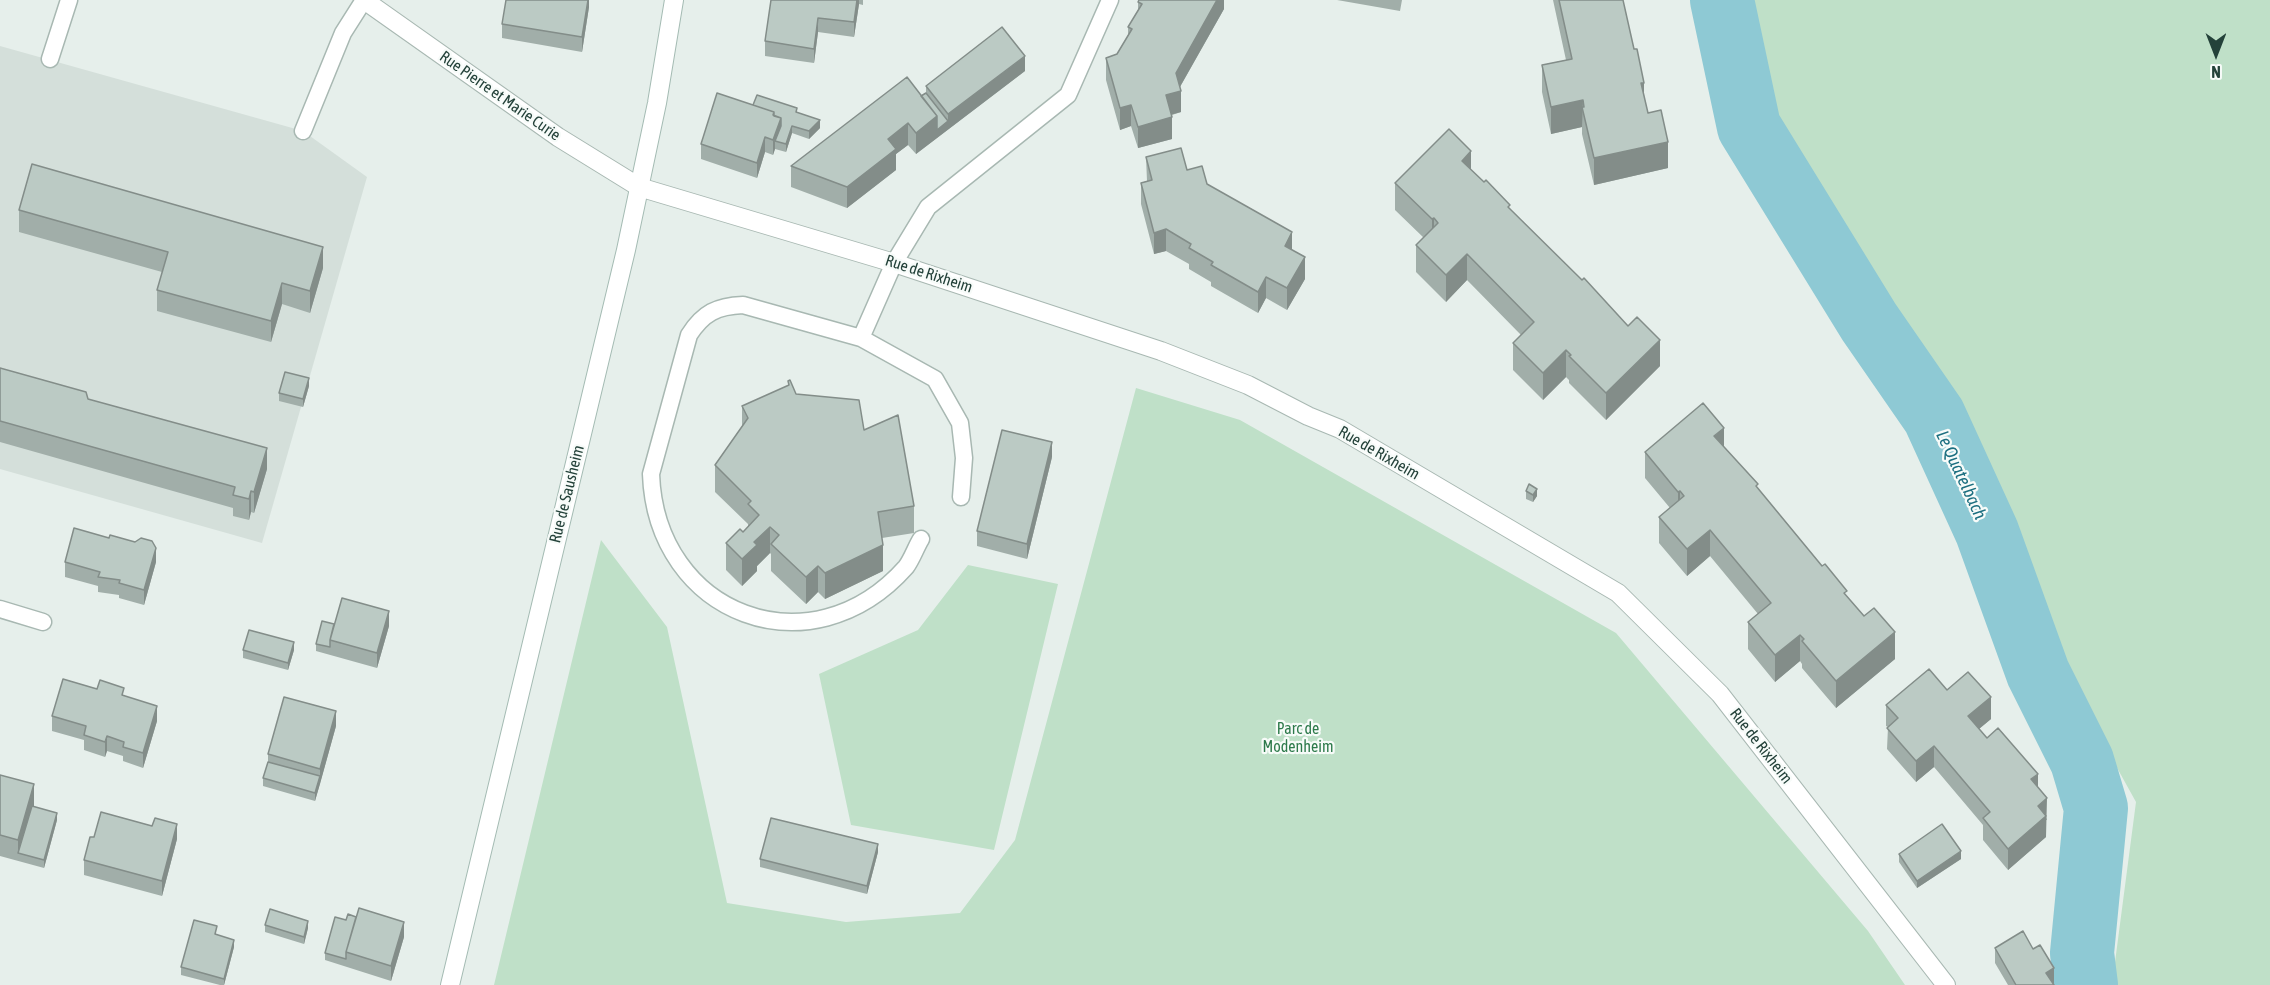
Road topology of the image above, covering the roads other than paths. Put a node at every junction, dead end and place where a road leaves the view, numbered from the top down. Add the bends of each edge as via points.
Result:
1 (69, 0) edge
2 (364, 0) edge
3 (674, 0) edge
4 (1110, 0) edge
5 (50, 59) dead end
6 (303, 131) dead end
7 (639, 187) junction
8 (894, 262) junction
9 (861, 338) junction
10 (961, 497) dead end
11 (921, 538) dead end
12 (0, 609) edge
13 (43, 622) dead end
14 (450, 985) edge
15 (1946, 985) edge

1 - 5 lane
2 - 6 lane via 343,33
2 - 7 street, Rue Pierre et Marie Curie via 558,137
3 - 7 street, Rue de Sausheim
4 - 8 lane via 1068,95 928,207
7 - 8 street, Rue de Rixheim
7 - 14 street, Rue de Sausheim
8 - 9 lane
8 - 15 street, Rue de Rixheim via 1161,351 1248,385 1340,429 1618,593 1720,694
9 - 10 lane via 935,379 960,423 964,458
9 - 11 lane via 742,305 724,306 697,322 689,335 651,474 652,498 660,526 672,551 708,595 736,611 767,621 797,623 836,615 873,596 907,565
12 - 13 lane

